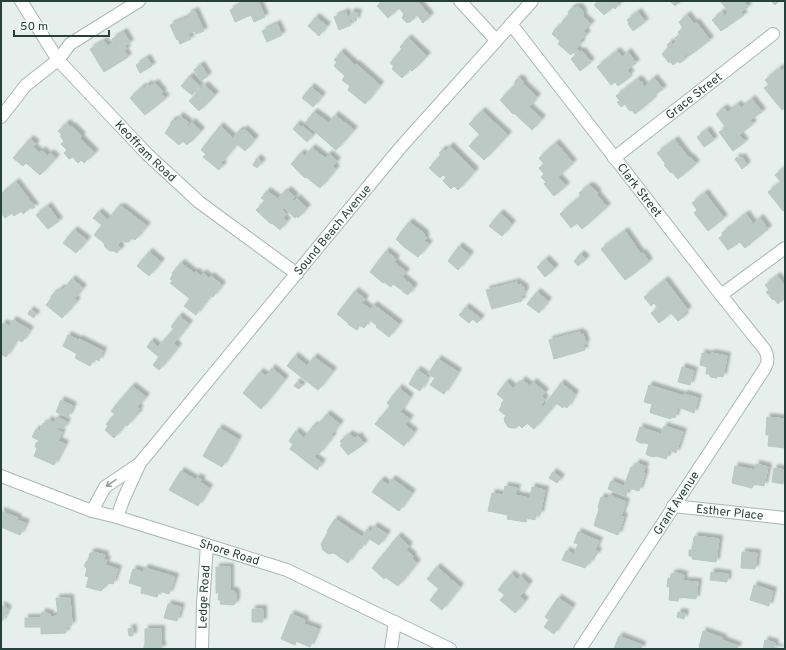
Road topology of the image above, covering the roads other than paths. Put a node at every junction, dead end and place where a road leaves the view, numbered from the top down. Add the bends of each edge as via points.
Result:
1 (21, 1) edge
2 (139, 1) edge
3 (460, 1) edge
4 (532, 1) edge
5 (511, 24) junction
6 (774, 34) dead end
7 (496, 40) junction
8 (58, 60) junction
9 (1, 117) edge
10 (614, 158) junction
11 (785, 248) edge
12 (297, 274) junction
13 (721, 295) junction
14 (767, 356) joint
15 (140, 463) junction
16 (1, 476) edge
17 (674, 506) junction
18 (92, 511) junction
19 (117, 517) junction
20 (785, 518) edge
21 (207, 545) junction
22 (394, 622) junction
23 (202, 649) edge
24 (391, 649) edge
25 (450, 649) edge
26 (580, 649) edge

1 - 8 street, Keoffram Road
2 - 8 street via 70,44
3 - 7 street
4 - 5 street, Sound Beach Avenue
5 - 7 street, Sound Beach Avenue
5 - 10 street, Clark Street
6 - 10 street, Grace Street
7 - 12 street, Sound Beach Avenue via 400,148
8 - 9 street via 26,85
8 - 12 street, Keoffram Road via 147,154 199,202
10 - 13 street, Clark Street
11 - 13 street
12 - 15 street, Sound Beach Avenue
13 - 14 street, Clark Street via 765,350
14 - 17 street, Grant Avenue via 768,363 765,368
15 -> 18 street, Sound Beach Avenue via 105,487
15 - 19 street, Sound Beach Avenue
16 - 18 street, Shore Road
17 - 20 street, Esther Place
17 - 26 street, Grant Avenue
18 - 19 street, Shore Road
19 - 21 street, Shore Road
21 - 22 street, Shore Road via 287,570
21 - 23 street, Ledge Road
22 - 24 street
22 - 25 street, Shore Road

